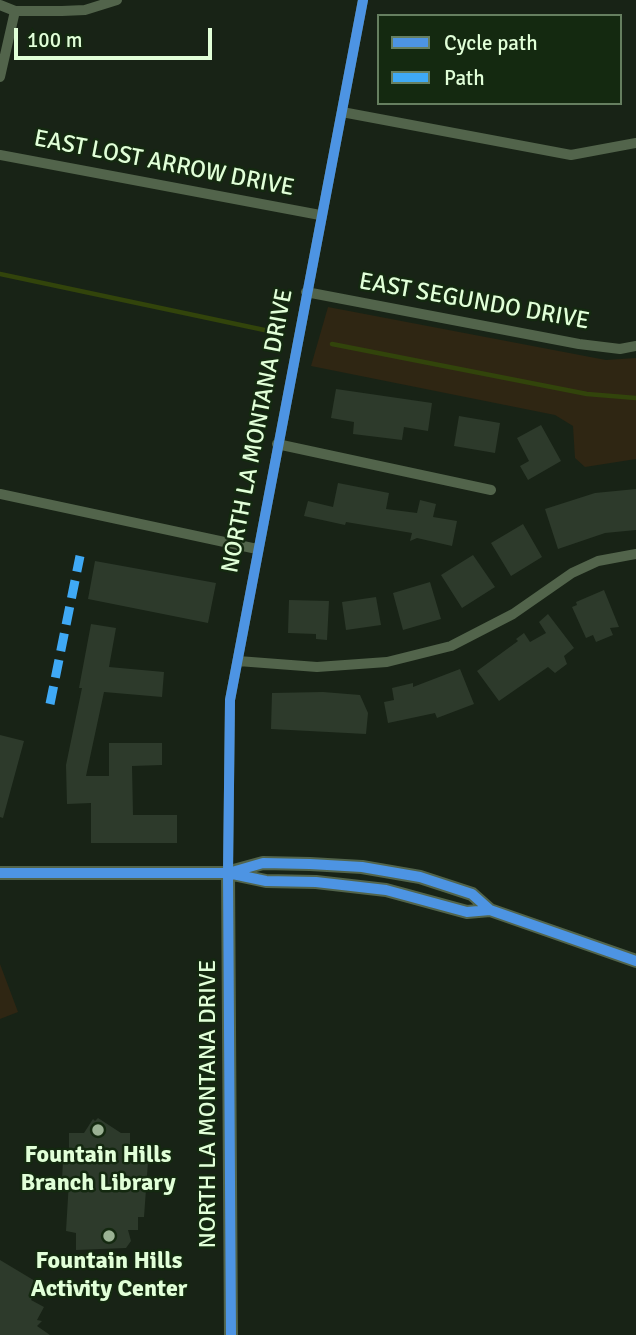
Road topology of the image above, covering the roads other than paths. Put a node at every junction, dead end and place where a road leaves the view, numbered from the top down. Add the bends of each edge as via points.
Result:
1 (117, 0) edge
2 (363, 0) edge
3 (0, 5) edge
4 (15, 11) junction
5 (0, 77) edge
6 (342, 112) junction
7 (636, 143) edge
8 (0, 155) edge
9 (320, 215) junction
10 (306, 292) junction
11 (636, 346) edge
12 (277, 444) junction
13 (491, 489) dead end
14 (0, 494) edge
15 (257, 549) junction
16 (636, 554) edge
17 (238, 661) junction
18 (0, 873) edge
19 (228, 873) junction
20 (491, 910) junction
21 (636, 961) edge
22 (232, 1335) edge

1 - 4 street via 85,9
2 - 6 street, NORTH LA MONTANA DRIVE
3 - 4 street
4 - 5 street
6 - 7 street via 570,155
6 - 9 street, NORTH LA MONTANA DRIVE
8 - 9 street, EAST LOST ARROW DRIVE
9 - 10 street, NORTH LA MONTANA DRIVE
10 - 11 street, EAST SEGUNDO DRIVE via 579,344 620,349
10 - 12 street, NORTH LA MONTANA DRIVE
12 - 13 street
12 - 15 street, NORTH LA MONTANA DRIVE
14 - 15 street
15 - 17 street, NORTH LA MONTANA DRIVE
16 - 17 street via 598,561 572,573 513,614 451,646 387,662 317,667
17 - 19 street, NORTH LA MONTANA DRIVE via 228,740
18 - 19 street
19 - 20 street via 266,881 386,890 467,912
19 - 20 street via 263,863 362,867 472,894
19 - 22 street, NORTH LA MONTANA DRIVE
20 - 21 street

